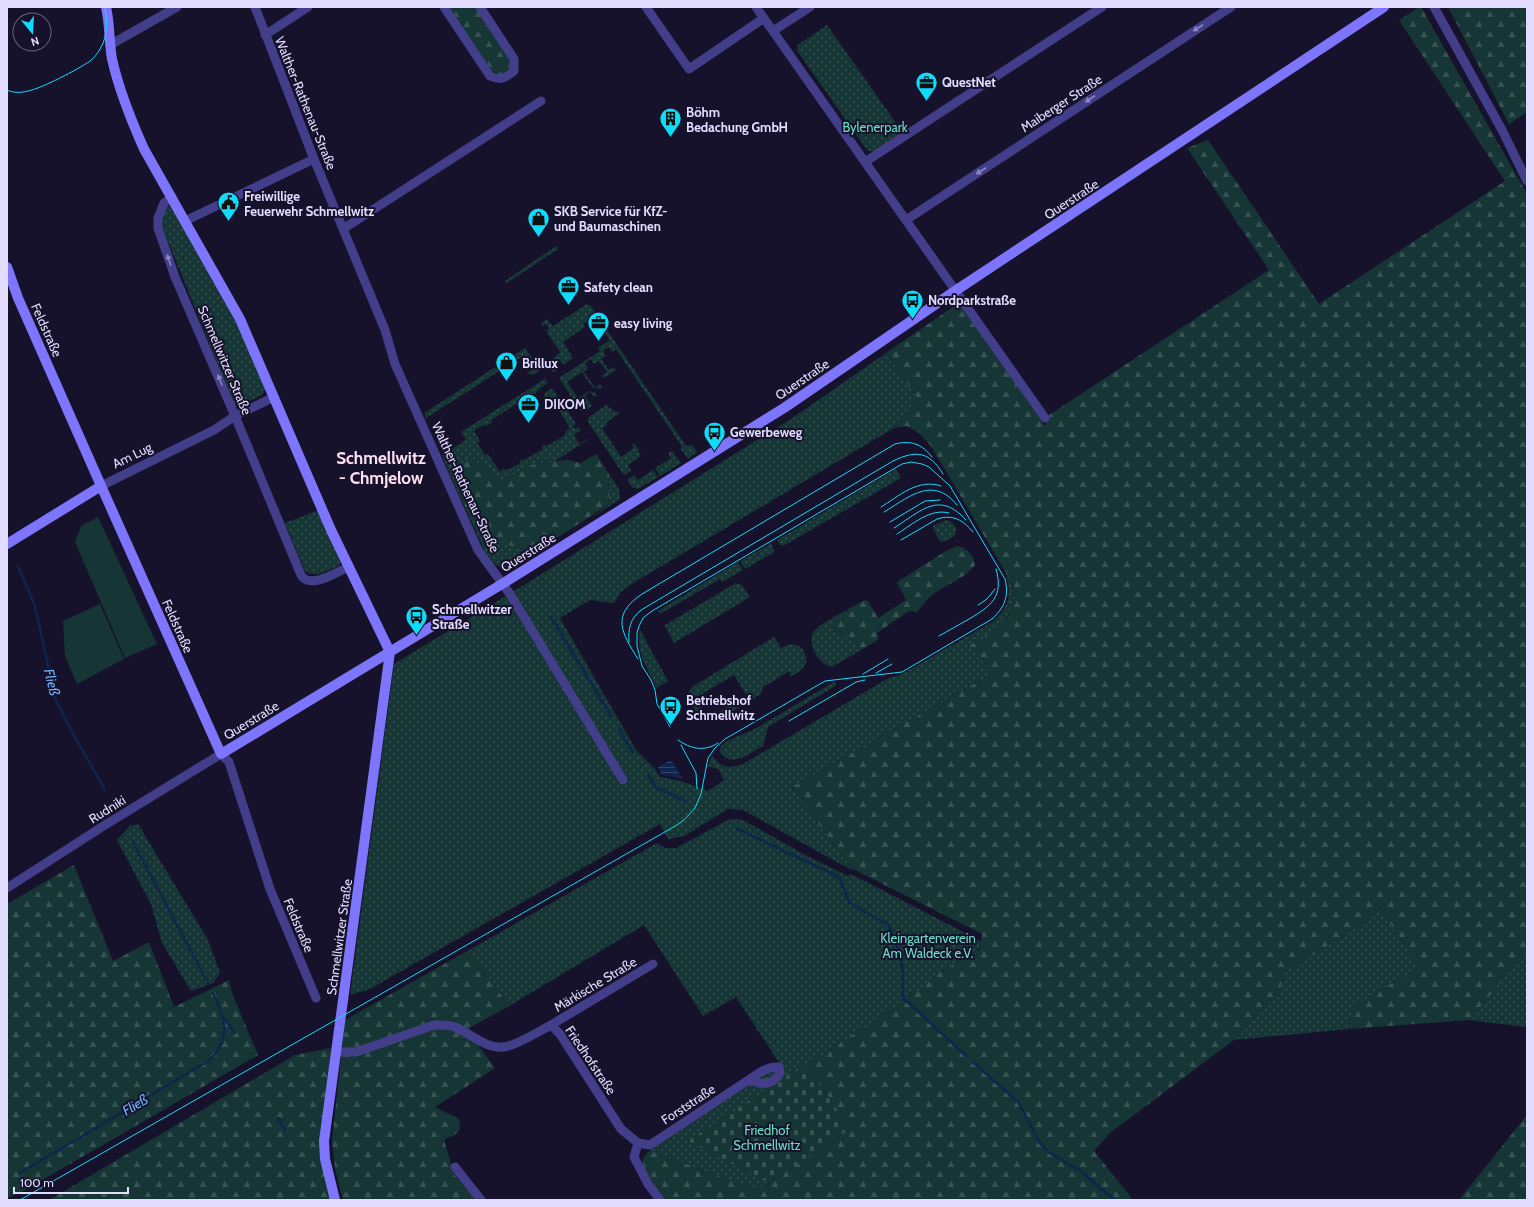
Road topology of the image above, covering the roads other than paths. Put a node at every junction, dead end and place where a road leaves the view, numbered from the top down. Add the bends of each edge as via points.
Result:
1 (106, 7) edge
2 (177, 7) edge
3 (255, 7) edge
4 (308, 7) edge
5 (444, 7) edge
6 (480, 7) edge
7 (646, 7) edge
8 (756, 7) edge
9 (810, 7) edge
10 (1102, 7) edge
11 (1231, 7) edge
12 (1384, 7) edge
13 (1434, 7) edge
14 (764, 18) junction
15 (773, 31) junction
16 (265, 35) junction
17 (110, 45) junction
18 (541, 101) dead end
19 (314, 159) junction
20 (865, 162) junction
21 (1527, 181) edge
22 (172, 197) junction
23 (906, 220) junction
24 (185, 221) junction
25 (343, 229) junction
26 (7, 267) edge
27 (955, 291) junction
28 (274, 398) junction
29 (235, 416) junction
30 (1045, 418) dead end
31 (101, 486) junction
32 (7, 544) edge
33 (348, 567) junction
34 (502, 584) junction
35 (390, 652) junction
36 (221, 754) junction
37 (623, 780) dead end
38 (7, 888) edge
39 (653, 964) dead end
40 (316, 998) dead end
41 (551, 1025) junction
42 (338, 1052) junction
43 (750, 1079) dead end
44 (638, 1143) junction
45 (455, 1167) dead end
46 (335, 1200) edge
47 (481, 1200) edge
48 (660, 1200) edge

1 - 17 street, Schmellwitzer Straße
2 - 17 street
3 - 16 street, Walther-Rathenau-Straße
4 - 16 street
5 - 6 street via 490,76 502,80 514,71 514,59
7 - 14 street via 688,69
8 - 14 street
9 - 15 street
10 - 20 street
11 -> 23 street, Maiberger Straße
12 - 27 street, Querstraße
13 - 21 street
14 - 15 street
15 - 20 street
16 - 19 street, Walther-Rathenau-Straße
17 - 22 street, Schmellwitzer Straße via 123,98 133,123 144,149
18 - 25 street
19 - 24 street
19 - 25 street, Walther-Rathenau-Straße
20 - 23 street
22 - 24 street, Schmellwitzer Straße
29 -> 22 street, Schmellwitzer Straße via 175,277 158,228 158,218 164,203
23 - 27 street
24 - 28 street, Schmellwitzer Straße via 240,319
25 - 34 street, Walther-Rathenau-Straße via 385,330 395,364 478,550
26 - 31 street, Feldstraße via 18,298
27 - 30 street
27 - 34 street, Querstraße via 784,408
28 - 29 street, Am Lug
28 - 33 street, Schmellwitzer Straße
29 - 31 street, Am Lug via 214,430
29 - 33 street, Schmellwitzer Straße via 303,579 316,581
31 - 32 street, Am Lug
31 - 36 street, Feldstraße
33 - 35 street, Schmellwitzer Straße
34 - 35 street, Querstraße
34 - 37 street, Walther-Rathenau-Straße
35 - 36 street, Querstraße
35 - 42 street, Schmellwitzer Straße
36 - 38 street, Rudniki
36 - 40 street, Feldstraße via 229,762 270,889
39 - 41 street, Märkische Straße
41 - 42 street, Friedhofstraße via 503,1047 493,1046 446,1024 434,1025 356,1052
41 - 44 street, Friedhofstraße via 560,1034 621,1129
42 - 46 street, Schmellwitzer Straße via 324,1141 325,1159
43 - 44 street, Forststraße via 650,1145
44 - 48 street via 634,1157
45 - 47 street

